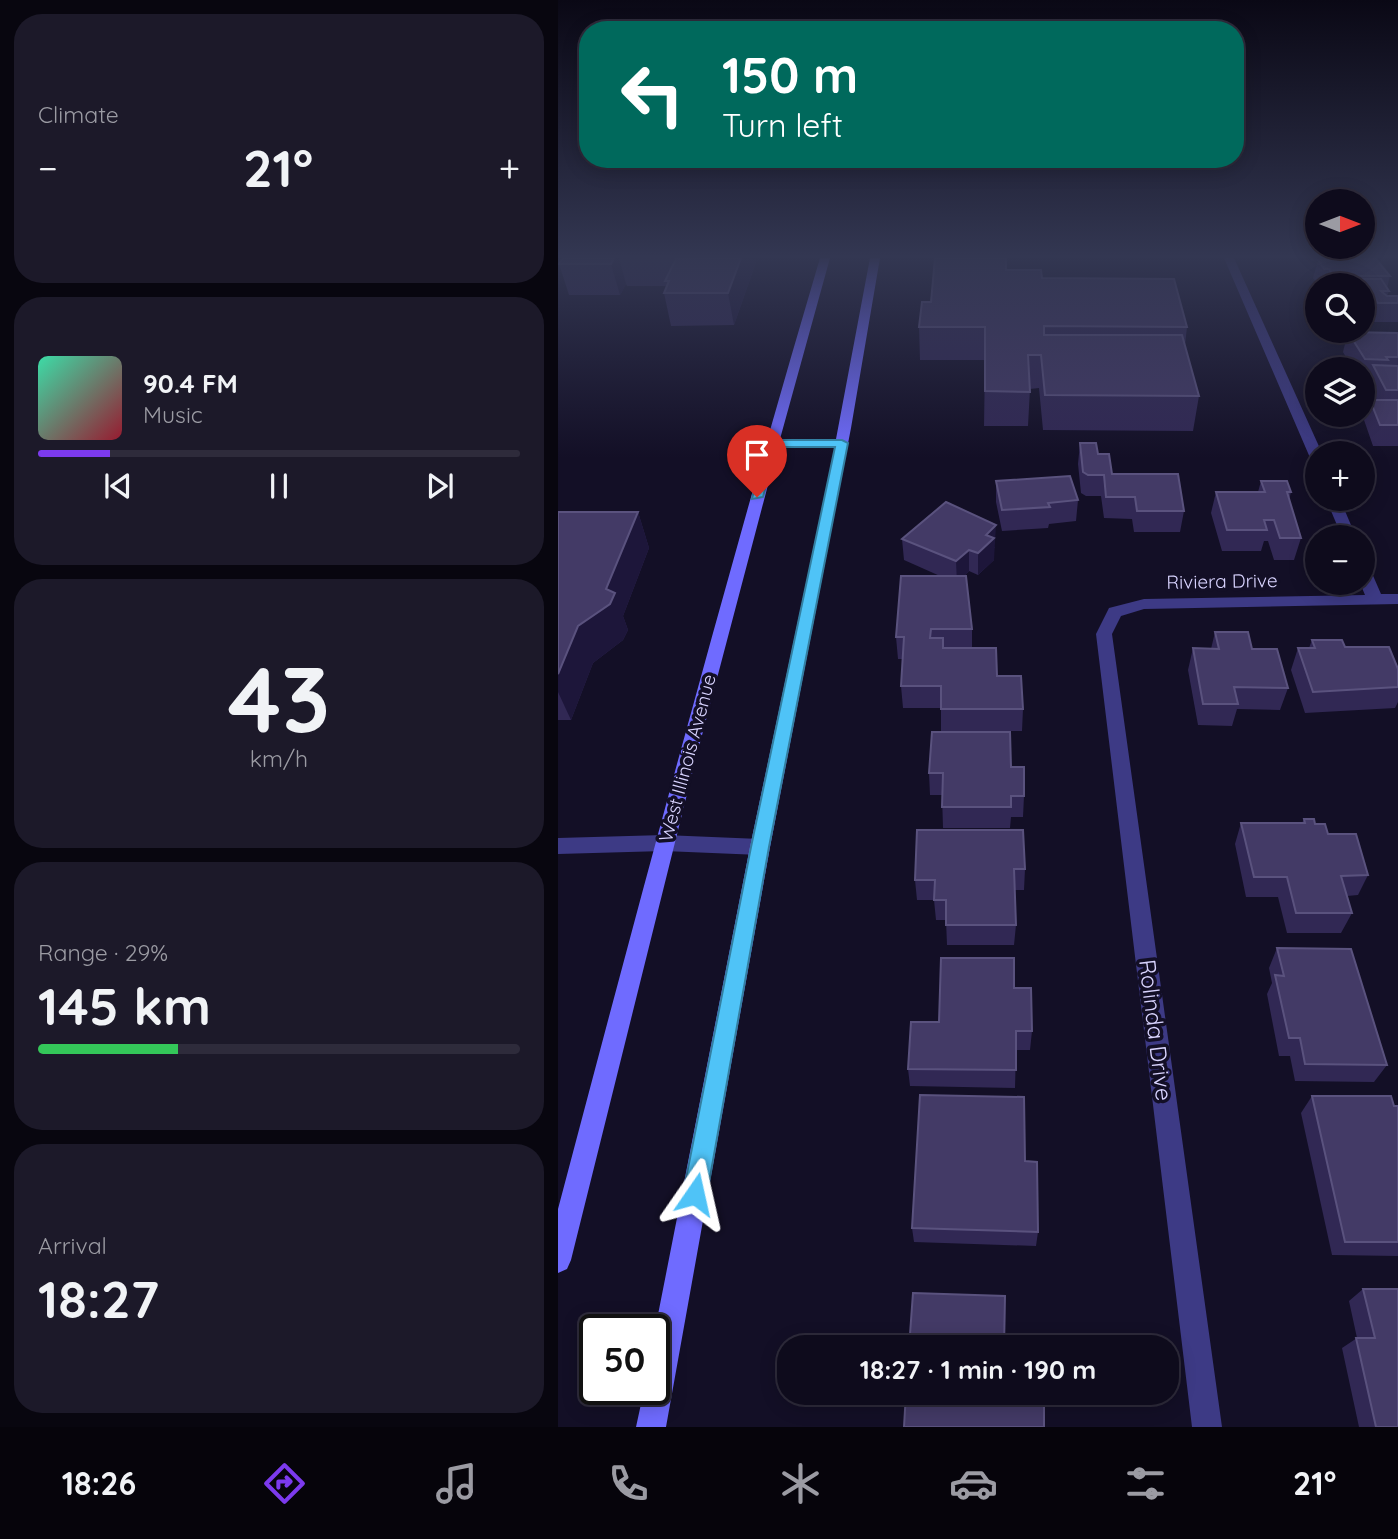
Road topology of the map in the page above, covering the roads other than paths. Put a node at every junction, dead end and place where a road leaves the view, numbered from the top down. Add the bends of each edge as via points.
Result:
1 (806, 325) edge
2 (863, 325) edge
3 (1258, 325) edge
4 (1310, 441) edge
5 (771, 443) junction
6 (842, 443) junction
7 (1373, 595) edge
8 (1375, 599) junction
9 (1398, 599) edge
10 (1104, 634) joint
11 (664, 843) junction
12 (558, 846) edge
13 (760, 847) junction
14 (558, 1260) edge
15 (651, 1427) edge
16 (1207, 1427) edge

1 - 5 main road, West Illinois Avenue
2 - 6 main road
3 - 4 street
5 - 6 main road
5 - 11 main road, West Illinois Avenue
6 - 13 main road
7 - 8 street
8 - 9 street, Riviera Drive
8 - 10 street, Riviera Drive via 1144,604 1115,612
10 - 16 street, Rolinda Drive
11 - 12 street
11 - 13 street
11 - 14 main road, West Illinois Avenue
13 - 15 main road

